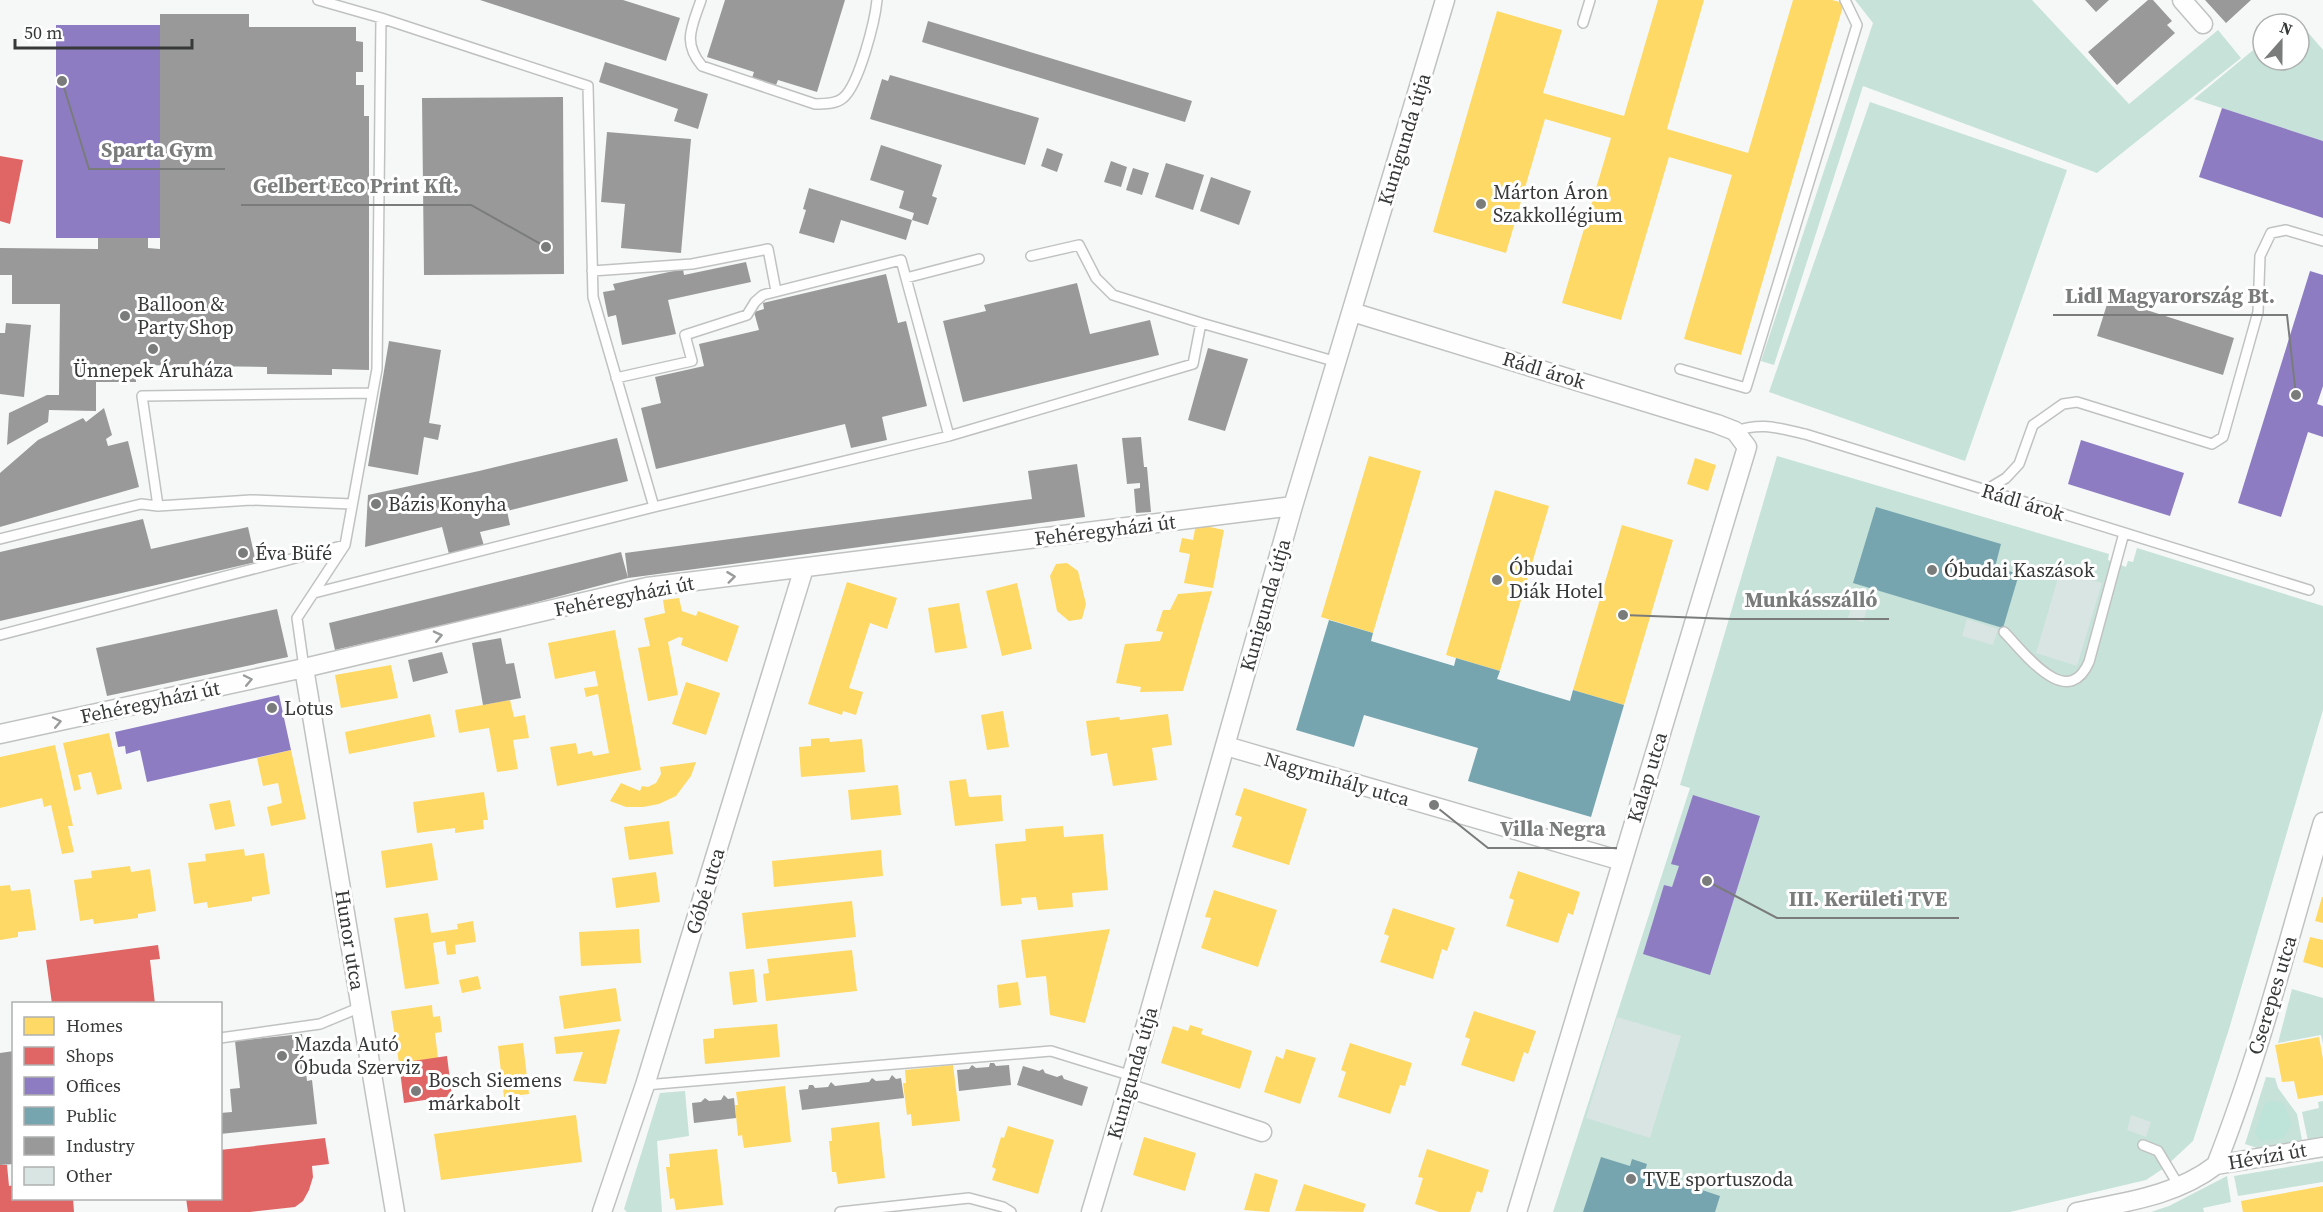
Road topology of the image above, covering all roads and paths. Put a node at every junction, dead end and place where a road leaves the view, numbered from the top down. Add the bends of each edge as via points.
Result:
1 (318, 0) edge
2 (701, 0) edge
3 (877, 0) edge
4 (1445, 0) edge
5 (1590, 0) edge
6 (1845, 0) edge
7 (2182, 0) edge
8 (381, 18) junction
9 (1582, 23) dead end
10 (2203, 24) dead end
11 (2323, 242) edge
12 (1031, 256) dead end
13 (979, 259) dead end
14 (592, 271) junction
15 (906, 278) junction
16 (776, 291) junction
17 (1352, 312) junction
18 (1202, 323) junction
19 (1337, 362) junction
20 (1680, 369) dead end
21 (616, 378) junction
22 (372, 393) junction
23 (1735, 431) junction
24 (949, 436) junction
25 (1986, 490) junction
26 (352, 504) junction
27 (159, 506) junction
28 (1293, 506) junction
29 (654, 507) junction
30 (2124, 533) junction
31 (0, 538) edge
32 (345, 545) junction
33 (804, 568) junction
34 (2309, 590) dead end
35 (314, 593) junction
36 (2004, 632) dead end
37 (0, 635) edge
38 (304, 668) junction
39 (0, 734) edge
40 (1226, 746) junction
41 (2323, 822) edge
42 (1622, 861) junction
43 (361, 1007) junction
44 (222, 1038) edge
45 (1130, 1082) junction
46 (645, 1085) junction
47 (1262, 1132) dead end
48 (2143, 1145) dead end
49 (2323, 1147) edge
50 (2216, 1165) junction
51 (2179, 1186) junction
52 (395, 1212) edge
53 (602, 1212) edge
54 (840, 1212) edge
55 (1011, 1212) edge
56 (1090, 1212) edge
57 (1517, 1212) edge
58 (2077, 1212) edge

1 - 8 lane
2 - 3 lane via 690,46 702,66 815,104 831,104 843,98 852,86 876,16
4 - 17 street, Kunigunda útja
5 - 9 lane
6 - 20 lane via 1857,26 1746,388
7 - 10 street
8 - 14 lane via 588,87
8 - 22 lane via 377,369
11 - 25 lane via 2286,230 2271,233 2260,256 2258,312 2223,437 2212,444 2077,402 2063,404 2033,425 2019,464
12 - 18 lane via 1079,244 1096,278 1113,295
13 - 15 lane
14 - 16 lane via 692,264 768,249
14 - 21 lane via 593,297
15 - 16 lane via 901,260
15 - 24 lane
16 - 21 lane via 763,295 747,315 685,334 692,360
17 - 19 street, Kunigunda útja
17 - 23 street, Rádl árok
18 - 19 lane
18 - 24 lane via 1193,364
19 - 28 street, Kunigunda útja
21 - 29 lane
22 - 26 lane
22 - 27 lane via 142,396
23 - 25 lane, Rádl árok via 1753,425 1805,434
23 - 42 street, Kalap utca via 1747,447
24 - 29 lane
25 - 30 lane, Rádl árok
26 - 27 lane via 251,500
26 - 32 lane
27 - 31 lane via 141,504
28 - 33 street, Fehéregyházi út
28 - 40 street, Kunigunda útja
29 - 35 lane
30 - 34 lane, Rádl árok
30 - 36 lane via 2090,662 2078,678 2062,681 2043,673
32 - 35 lane
32 - 37 lane
38 -> 33 street, Fehéregyházi út via 647,587
33 - 46 street, Góbé utca
35 - 38 lane via 297,618
39 -> 38 street, Fehéregyházi út
38 - 43 street, Hunor utca
40 - 42 street, Nagymihály utca
40 - 45 street, Kunigunda útja
41 - 50 street, Cserepes utca via 2264,1024
42 - 57 street, Kalap utca
43 - 44 lane via 320,1024
43 - 52 street, Hunor utca
45 - 46 lane via 1051,1051
45 - 47 street
45 - 56 street, Kunigunda útja
46 - 53 street, Góbé utca
48 - 51 lane via 2158,1151
49 - 50 street, Hévízi út
50 - 51 street, Hévízi út
51 - 58 street, Hévízi út via 2151,1197
54 - 55 lane via 969,1198

